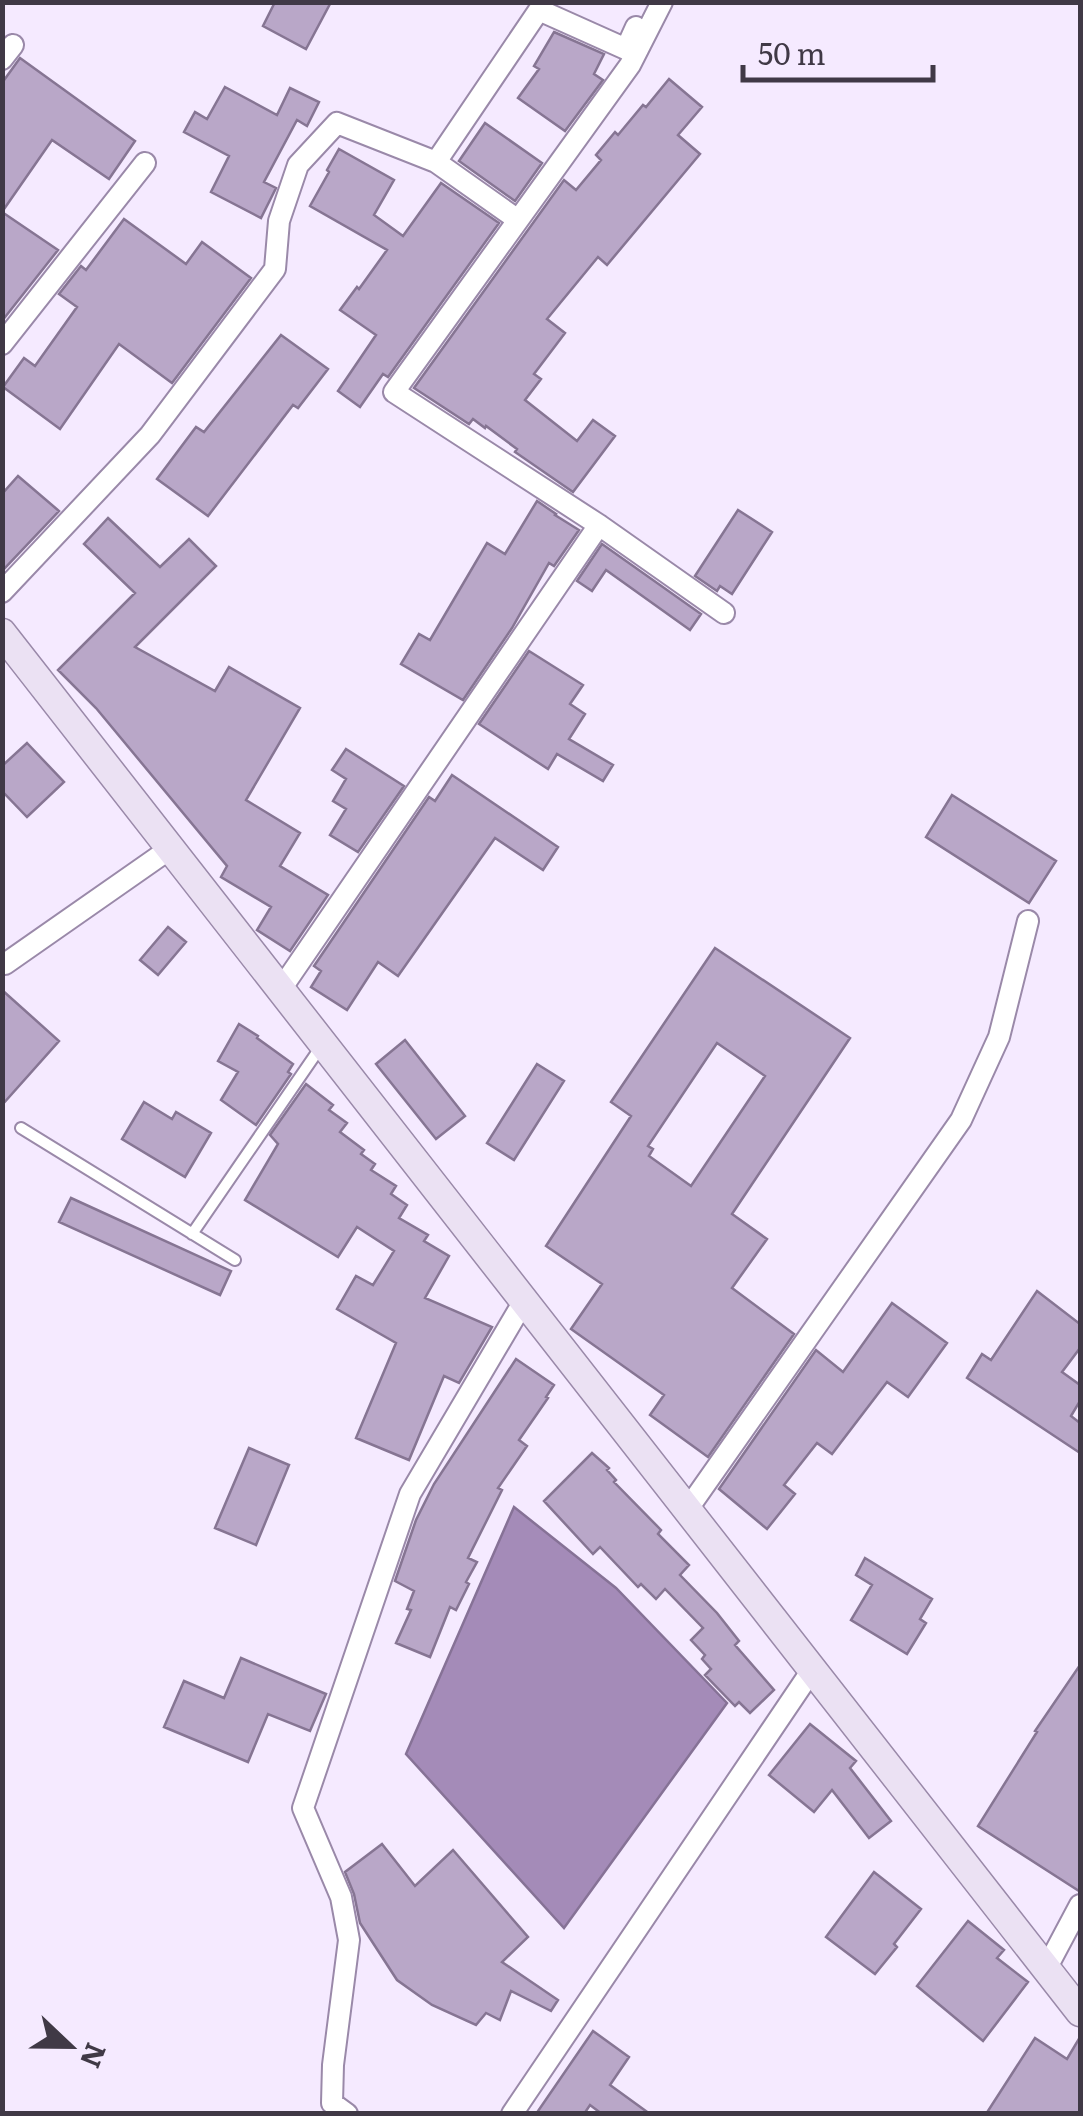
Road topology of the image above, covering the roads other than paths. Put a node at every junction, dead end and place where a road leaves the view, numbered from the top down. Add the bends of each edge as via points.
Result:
1 (647, 2) edge
2 (662, 2) edge
3 (531, 6) edge
4 (436, 162) junction
5 (144, 164) dead end
6 (518, 220) junction
7 (2, 344) edge
8 (599, 525) junction
9 (2, 592) edge
10 (724, 613) dead end
11 (2, 633) edge
12 (171, 848) junction
13 (1028, 922) dead end
14 (5, 964) dead end
15 (281, 989) junction
16 (323, 1043) junction
17 (21, 1128) dead end
18 (192, 1234) junction
19 (235, 1260) dead end
20 (524, 1301) junction
21 (687, 1510) junction
22 (812, 1670) junction
23 (1080, 1906) edge
24 (1046, 1969) junction
25 (1080, 2012) edge
26 (347, 2114) edge
27 (512, 2114) edge

1 - 3 street via 626,48
2 - 6 street via 630,65
3 - 4 street
4 - 6 street
4 - 9 street via 337,123 298,165 278,220 275,269 150,435
5 - 7 street
6 - 8 street via 394,392
8 - 10 street
8 - 15 street
11 - 12 main road
12 - 14 street
12 - 15 main road
13 - 21 street via 999,1037 961,1120
15 - 16 main road
16 - 18 lane
16 - 20 main road
17 - 18 lane
18 - 19 lane
20 - 21 main road
20 - 26 street via 410,1494 304,1808 340,1897 349,1940 332,2103
21 - 22 main road
22 - 24 main road
22 - 27 street
23 - 24 street
24 - 25 main road

